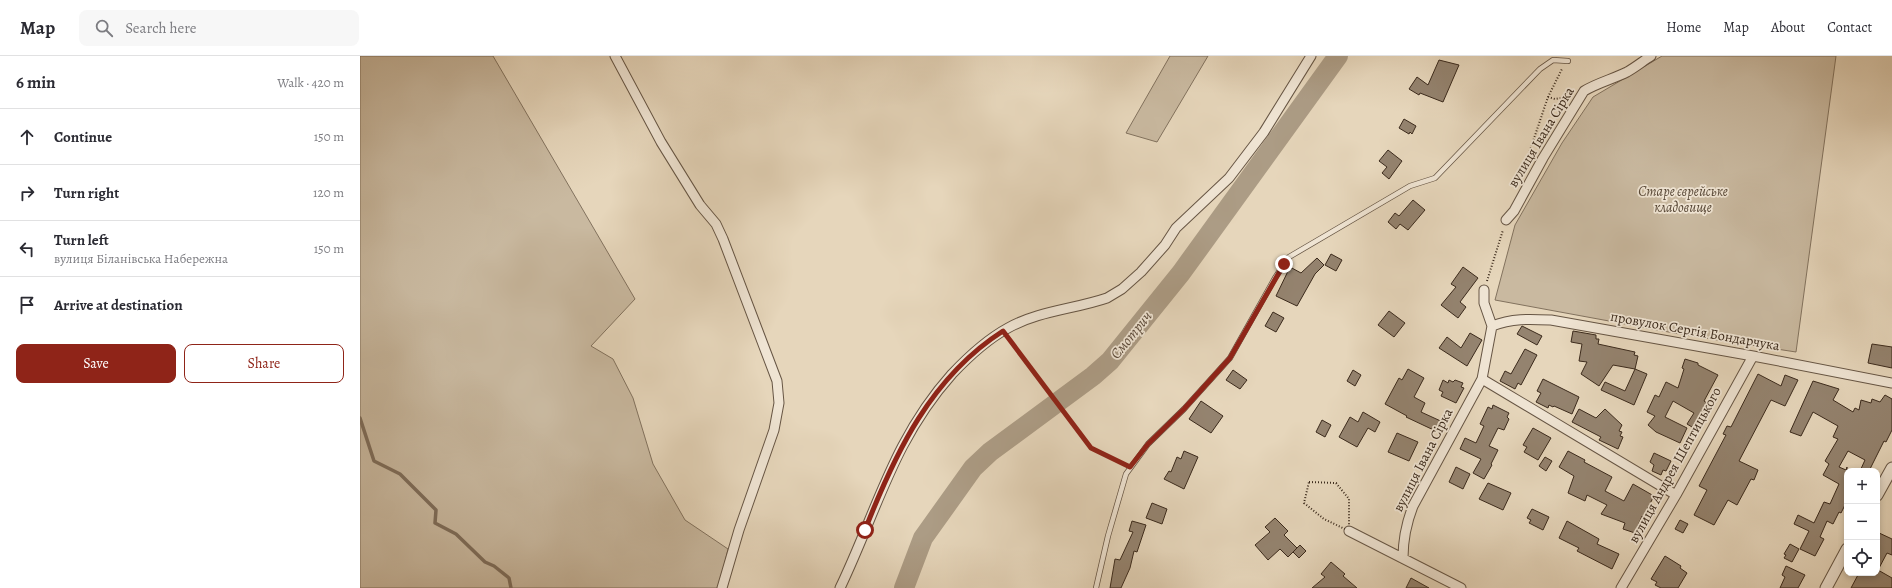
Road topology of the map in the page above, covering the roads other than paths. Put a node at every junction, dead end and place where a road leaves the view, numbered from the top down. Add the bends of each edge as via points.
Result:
1 (615, 56) edge
2 (1311, 56) edge
3 (1651, 56) edge
4 (1568, 61) dead end
5 (1506, 220) dead end
6 (1484, 290) dead end
7 (1492, 326) junction
8 (1753, 356) junction
9 (1482, 379) junction
10 (1892, 383) edge
11 (1892, 468) edge
12 (1880, 490) edge
13 (1676, 496) junction
14 (1349, 531) road end
15 (1844, 555) edge
16 (1403, 558) junction
17 (722, 588) edge
18 (840, 588) edge
19 (1096, 588) edge
20 (1462, 588) edge
21 (1621, 588) edge
22 (1826, 588) edge

1 - 17 street via 661,142 700,205 716,224 777,381 779,403 774,430
2 - 18 street via 1264,132 1229,178 1176,228 1165,245 1129,283 1107,298 1028,319 1003,331 983,343 934,394 912,426 883,483
3 - 5 street, вулиця Івана Сірка via 1627,72 1584,91 1514,211
4 - 19 lane via 1553,60 1540,69 1435,178 1410,186 1289,257 1230,358 1148,444 1130,467 1108,536
6 - 7 street, вулиця Івана Сірка via 1484,303
7 - 8 street, провулок Сергія Бондарчука via 1506,320 1551,320
7 - 9 street, вулиця Івана Сірка
8 - 10 street, провулок Сергія Бондарчука
8 - 13 street, вулиця Андрея Шептицького
9 - 13 street
9 - 16 street, вулиця Івана Сірка via 1413,506 1405,529
11 - 12 street
13 - 21 street, вулиця Андрея Шептицького
14 - 16 street
15 - 22 street
16 - 20 street

